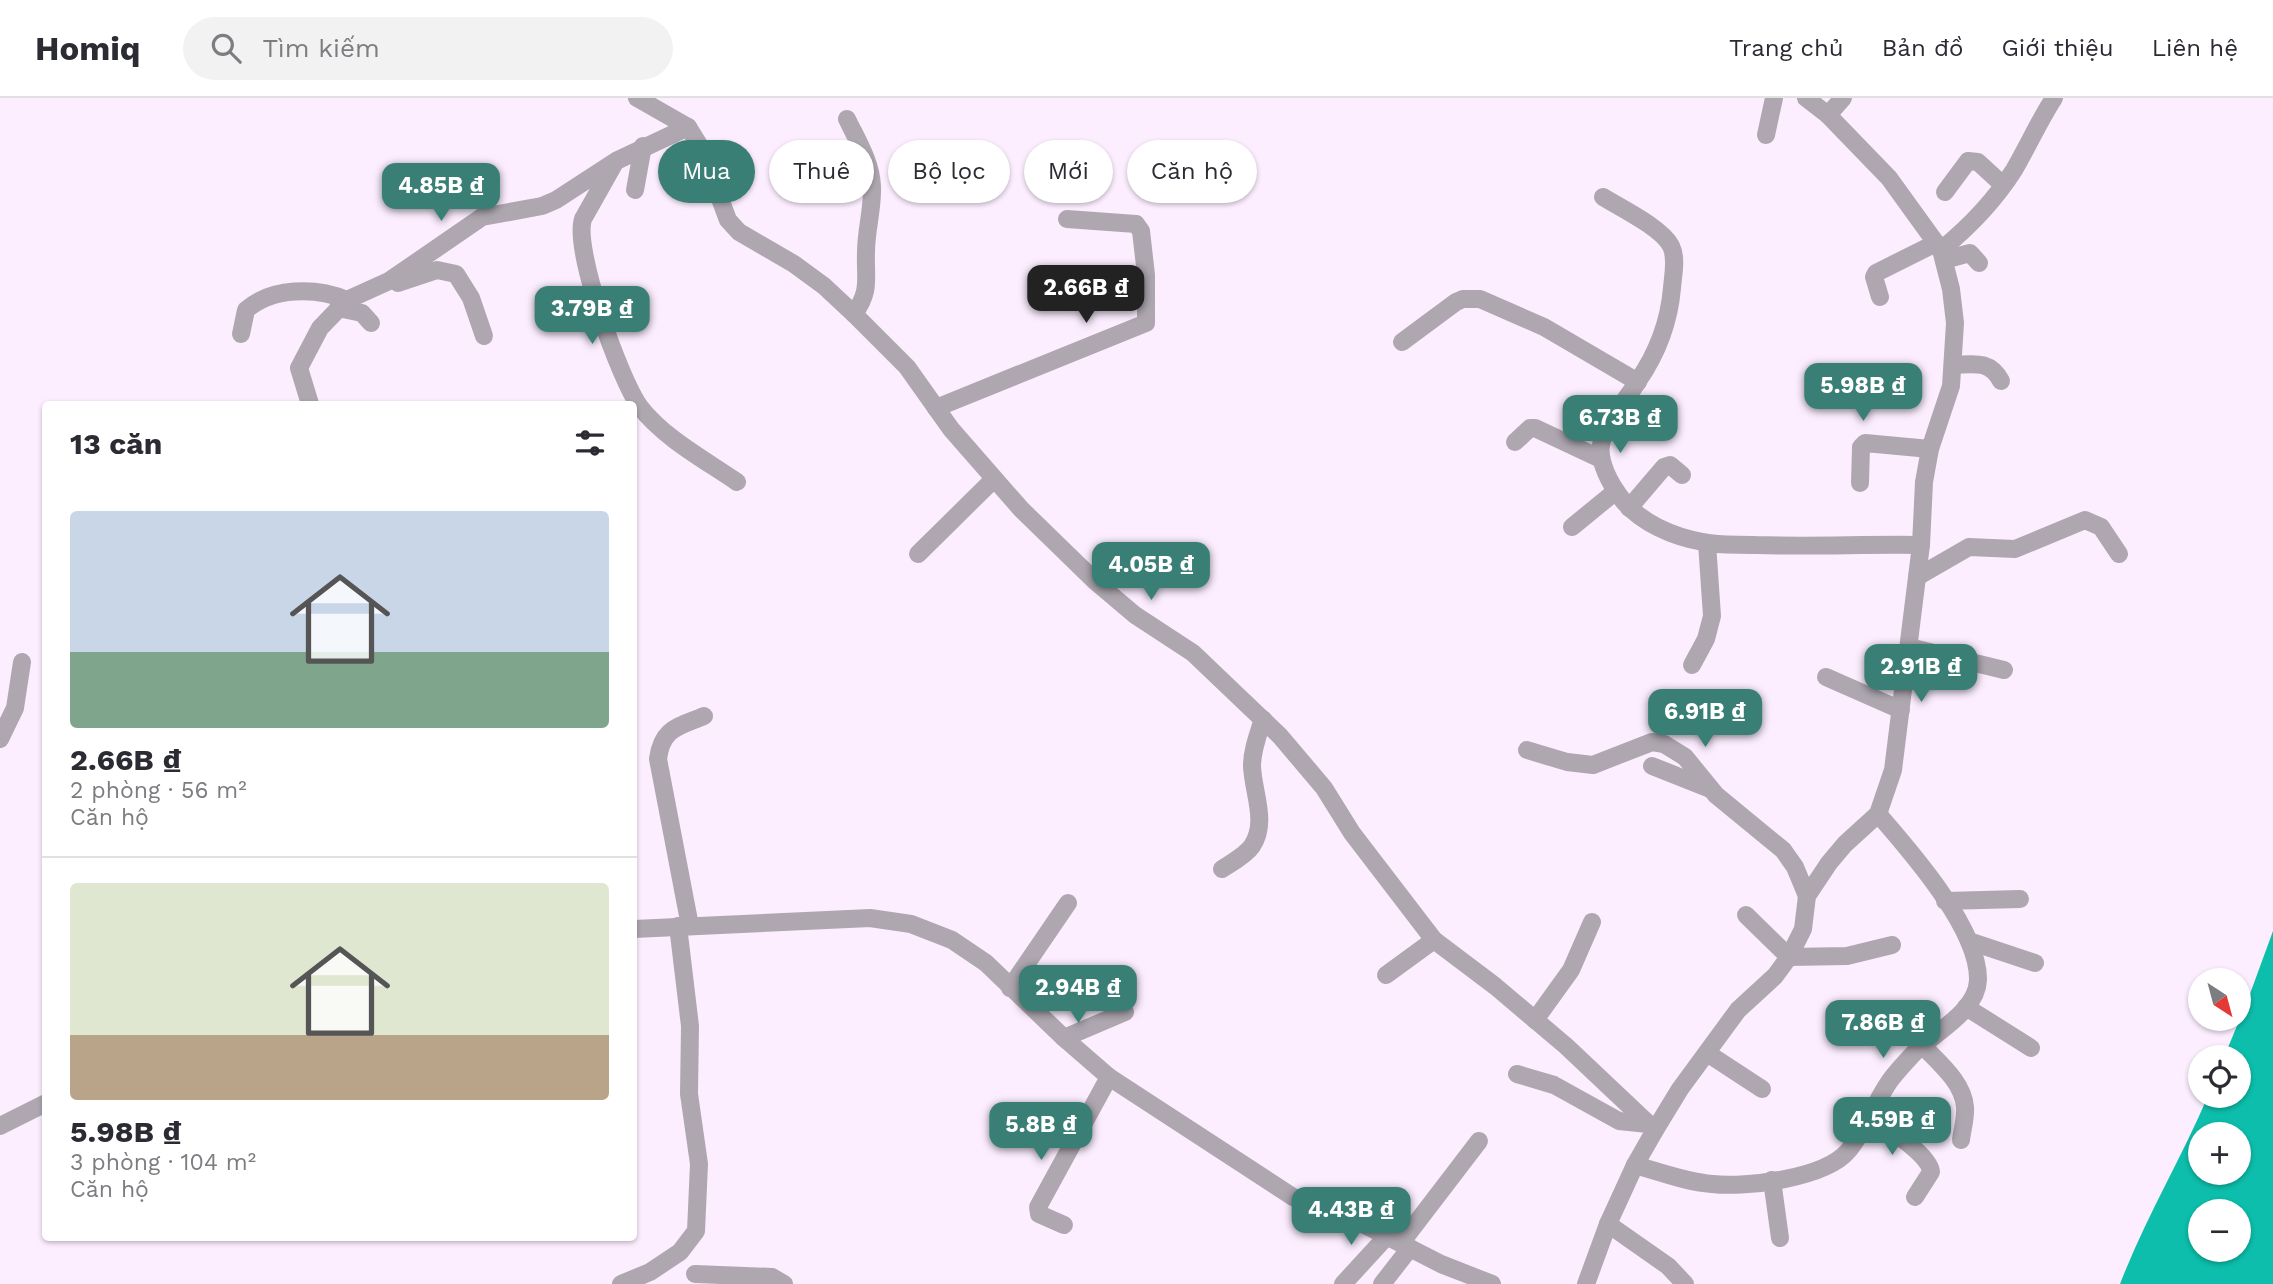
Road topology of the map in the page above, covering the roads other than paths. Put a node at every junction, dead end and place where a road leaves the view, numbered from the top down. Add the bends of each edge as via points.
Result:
1 (638, 98) edge
2 (1774, 98) edge
3 (1806, 98) edge
4 (1843, 98) edge
5 (2053, 98) edge
6 (1828, 115) junction
7 (847, 119) dead end
8 (688, 127) junction
9 (1766, 135) dead end
10 (643, 146) junction
11 (616, 161) junction
12 (2003, 185) junction
13 (635, 190) dead end
14 (1945, 192) dead end
15 (1603, 197) dead end
16 (1067, 219) dead end
17 (1940, 251) junction
18 (1979, 263) dead end
19 (388, 281) junction
20 (1880, 297) dead end
21 (342, 304) junction
22 (854, 314) junction
23 (371, 323) dead end
24 (242, 334) dead end
25 (484, 336) dead end
26 (1402, 342) dead end
27 (1954, 365) junction
28 (2001, 381) dead end
29 (1638, 382) junction
30 (309, 401) edge
31 (637, 401) edge
32 (637, 402) edge
33 (936, 408) junction
34 (1516, 442) dead end
35 (1930, 449) junction
36 (1601, 459) junction
37 (1682, 475) dead end
38 (994, 479) junction
39 (737, 482) dead end
40 (1860, 483) dead end
41 (1616, 491) junction
42 (1629, 509) junction
43 (1572, 527) dead end
44 (1707, 543) junction
45 (1921, 545) junction
46 (918, 554) dead end
47 (2119, 554) dead end
48 (1917, 576) junction
49 (1909, 647) junction
50 (22, 662) dead end
51 (1692, 665) dead end
52 (2004, 670) dead end
53 (1826, 677) dead end
54 (1901, 710) junction
55 (704, 716) dead end
56 (1263, 719) junction
57 (0, 739) edge
58 (1527, 750) dead end
59 (1652, 766) dead end
60 (1710, 789) junction
61 (1878, 814) junction
62 (1222, 869) dead end
63 (1807, 896) junction
64 (2020, 899) dead end
65 (1945, 901) junction
66 (1068, 902) dead end
67 (1746, 915) dead end
68 (1592, 922) dead end
69 (684, 926) junction
70 (637, 929) edge
71 (1434, 940) junction
72 (1969, 941) junction
73 (1892, 945) dead end
74 (1789, 957) junction
75 (2035, 963) dead end
76 (1386, 975) dead end
77 (1010, 988) junction
78 (1965, 1007) junction
79 (1125, 1012) dead end
80 (1535, 1020) junction
81 (1064, 1038) junction
82 (1922, 1045) junction
83 (2031, 1048) dead end
84 (1707, 1052) junction
85 (1517, 1074) dead end
86 (1109, 1077) junction
87 (1762, 1089) dead end
88 (42, 1105) edge
89 (1870, 1116) junction
90 (0, 1126) edge
91 (1651, 1127) junction
92 (1961, 1140) dead end
93 (1479, 1142) dead end
94 (1635, 1165) junction
95 (1772, 1180) junction
96 (1915, 1197) dead end
97 (1608, 1224) junction
98 (1064, 1225) dead end
99 (696, 1231) junction
100 (1780, 1238) dead end
101 (1400, 1242) junction
102 (695, 1279) edge
103 (621, 1284) edge
104 (784, 1284) edge
105 (1343, 1284) edge
106 (1382, 1284) edge
107 (1492, 1284) edge
108 (1586, 1284) edge
109 (1685, 1284) edge

1 - 8 street
2 - 9 street
3 - 6 street
4 - 6 street
5 - 12 street
6 - 17 street via 1889,178
7 - 22 street via 866,158 872,185 868,282
8 - 10 street
8 - 22 street via 701,148 728,220 739,232 824,286
10 - 11 street
10 - 13 street
11 - 19 street via 542,206 473,222
11 - 31 street via 591,201 580,228 581,242 596,300
12 - 14 street via 1978,162 1968,161
12 - 17 street
15 - 29 street via 1662,234 1672,247 1670,317
16 - 33 street via 1136,223 1142,231 1146,323
17 - 18 street via 1970,253
17 - 20 street via 1876,272
17 - 27 street via 1955,323
19 - 21 street
19 - 25 street via 405,281 437,270 456,274 471,298
21 - 23 street
21 - 24 street via 333,294 313,290 263,300 246,310
21 - 30 street via 320,328 299,369
22 - 33 street via 907,367
26 - 29 street via 1456,302 1474,298 1561,335
27 - 28 street via 1985,365
27 - 35 street
29 - 36 street via 1604,436
32 - 39 street via 652,420
33 - 38 street
34 - 36 street via 1535,428
35 - 40 street via 1865,443
35 - 45 street
36 - 41 street
37 - 42 street via 1670,465 1664,467
38 - 46 street
38 - 56 street via 1096,582 1135,615 1194,653
41 - 42 street
41 - 43 street
42 - 44 street via 1657,527
44 - 45 street
44 - 51 street via 1712,615
45 - 48 street
47 - 48 street via 2101,527 2085,520 2015,549 1969,547
48 - 49 street
49 - 52 street
49 - 54 street
50 - 57 street via 15,708
53 - 54 street
54 - 61 street via 1893,770
55 - 69 street via 664,737 658,759
56 - 62 street via 1253,750 1257,835 1250,849
56 - 71 street via 1324,788 1352,833
58 - 60 street via 1593,765 1660,742 1685,757
59 - 60 street
60 - 63 street via 1783,850
61 - 63 street via 1845,844
61 - 65 street
63 - 74 street via 1803,929
64 - 65 street
65 - 72 street
66 - 77 street
67 - 74 street
68 - 80 street via 1570,970
69 - 70 street
69 - 77 street via 870,918 911,924 969,950
69 - 99 street via 689,1094 699,1164
71 - 76 street
71 - 80 street
72 - 75 street
72 - 78 street via 1978,982
73 - 74 street via 1847,956
74 - 84 street via 1738,1010
77 - 81 street
78 - 82 street
78 - 83 street
79 - 81 street
80 - 91 street
81 - 86 street
82 - 89 street via 1890,1081
82 - 92 street via 1962,1094 1966,1109
84 - 87 street
84 - 91 street
85 - 91 street via 1554,1085 1619,1121
86 - 98 street via 1038,1206 1039,1214
86 - 101 street via 1293,1196
88 - 90 street
89 - 95 street via 1847,1152 1829,1167
89 - 96 street via 1930,1164 1931,1172
91 - 94 street
93 - 101 street
94 - 95 street via 1712,1184
94 - 97 street
95 - 100 street
97 - 108 street
97 - 109 street via 1668,1266
99 - 102 street
99 - 103 street via 680,1252
101 - 105 street
101 - 106 street
101 - 107 street
102 - 104 street via 772,1277

